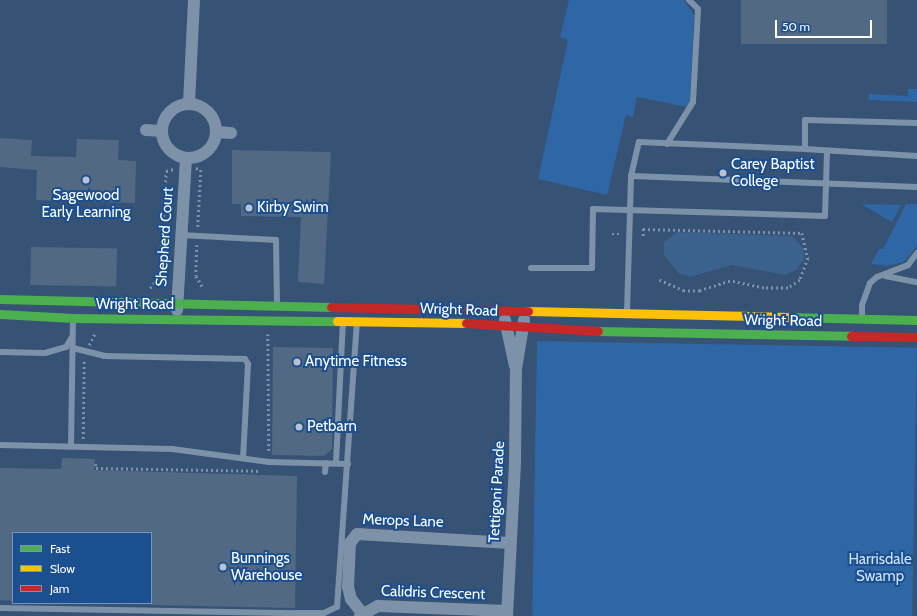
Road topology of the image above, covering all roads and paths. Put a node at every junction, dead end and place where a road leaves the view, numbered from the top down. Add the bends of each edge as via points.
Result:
1 (194, 0) edge
2 (689, 0) edge
3 (188, 103) junction
4 (917, 123) edge
5 (146, 130) dead end
6 (162, 131) junction
7 (216, 132) junction
8 (231, 133) dead end
9 (667, 144) junction
10 (805, 149) junction
11 (826, 151) junction
12 (917, 156) edge
13 (185, 162) junction
14 (631, 176) junction
15 (826, 183) junction
16 (917, 186) edge
17 (629, 210) junction
18 (612, 234) dead end
19 (620, 234) dead end
20 (181, 236) junction
21 (198, 236) junction
22 (643, 236) dead end
23 (917, 253) edge
24 (531, 268) dead end
25 (883, 276) junction
26 (659, 280) dead end
27 (917, 282) edge
28 (149, 289) dead end
29 (212, 293) dead end
30 (0, 299) edge
31 (74, 302) junction
32 (177, 302) junction
33 (277, 304) junction
34 (343, 306) junction
35 (357, 306) junction
36 (505, 310) junction
37 (523, 311) junction
38 (0, 314) edge
39 (627, 314) junction
40 (73, 318) junction
41 (862, 318) junction
42 (873, 318) junction
43 (177, 319) junction
44 (343, 320) junction
45 (357, 320) junction
46 (917, 320) edge
47 (505, 325) junction
48 (524, 326) junction
49 (268, 327) dead end
50 (96, 330) dead end
51 (627, 332) junction
52 (73, 336) junction
53 (869, 337) junction
54 (917, 338) edge
55 (89, 345) dead end
56 (73, 348) junction
57 (0, 352) edge
58 (86, 356) dead end
59 (516, 369) junction
60 (83, 439) dead end
61 (0, 445) edge
62 (71, 446) junction
63 (269, 455) dead end
64 (96, 458) dead end
65 (243, 458) junction
66 (326, 463) junction
67 (336, 463) junction
68 (348, 464) junction
69 (269, 472) dead end
70 (325, 472) dead end
71 (510, 543) junction
72 (0, 608) edge
73 (507, 614) edge
74 (361, 615) edge

1 - 3 street
2 - 9 lane via 698,9 694,102
3 - 6 street via 172,110 166,116
3 - 7 street via 208,112 216,123
4 - 10 lane via 804,120
5 - 6 street
6 - 13 street via 170,150
7 - 8 street
7 - 13 street via 210,149
9 - 10 lane
9 - 14 lane via 639,142
10 - 11 lane
11 - 12 lane
11 - 15 lane
13 - 20 street, Shepherd Court
13 - 21 path via 201,170
13 - 28 path via 166,171 159,277
14 - 15 lane
14 - 17 lane
15 - 16 lane
15 - 17 lane via 825,216
17 - 24 lane via 594,209 594,266 589,271
17 - 39 lane
18 - 19 path
20 - 21 lane
20 - 32 street, Shepherd Court
21 - 29 path via 196,276 205,290
21 - 33 lane via 276,240
22 - 26 path via 643,229 802,234 808,258 800,280 788,288 764,288 730,281 700,291 684,291
23 - 25 lane via 908,265
25 - 27 lane
25 - 41 lane via 870,283 862,305
30 - 31 street, Wright Road
31 - 32 street, Wright Road
31 - 40 lane
32 - 33 street, Wright Road
32 - 43 street, Shepherd Court
33 - 34 street, Wright Road
34 - 35 street, Wright Road
34 - 44 lane
35 - 36 street, Wright Road
35 - 45 lane
36 - 37 street, Wright Road
36 - 47 street, Tettigoni Parade
37 - 39 street, Wright Road
37 - 48 street, Tettigoni Parade
38 - 40 street, Wright Road
39 - 41 street, Wright Road
39 - 51 street
40 - 43 street, Wright Road
40 - 52 lane
41 - 42 street, Wright Road
42 - 46 street, Wright Road
42 - 53 street
43 - 44 street, Wright Road
44 - 45 street, Wright Road
44 - 67 lane
45 - 47 street, Wright Road
45 - 68 lane
47 - 48 street, Wright Road
47 - 59 street, Tettigoni Parade
48 - 51 street, Wright Road
48 - 59 street, Tettigoni Parade
49 - 63 path
50 - 55 path
51 - 53 street, Wright Road
52 - 56 lane
52 - 57 lane via 66,347 45,353
53 - 54 street, Wright Road
56 - 62 lane
56 - 65 lane via 104,356 245,359 248,364
58 - 60 path
59 - 71 street, Tettigoni Parade
61 - 62 lane
62 - 65 lane via 172,449
64 - 69 path via 96,468
65 - 66 lane
66 - 67 lane
66 - 70 lane
67 - 68 lane
68 - 72 lane via 337,607 324,613
71 - 73 street, Tettigoni Parade
71 - 74 street, Merops Lane via 357,534 350,543 348,587 351,599
73 - 74 street, Calidris Crescent via 378,606

